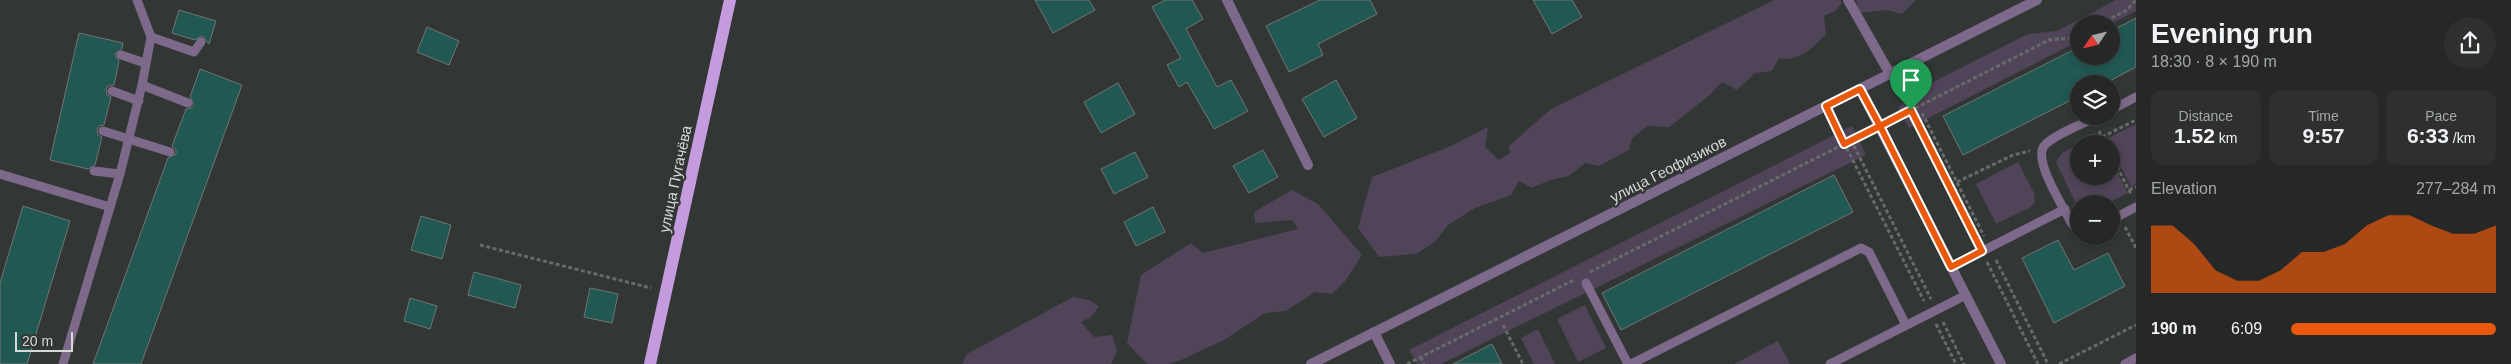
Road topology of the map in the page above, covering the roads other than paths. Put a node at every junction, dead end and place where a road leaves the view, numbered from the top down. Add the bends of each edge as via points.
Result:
1 (137, 0) edge
2 (730, 0) edge
3 (1227, 0) edge
4 (1848, 0) edge
5 (2038, 0) edge
6 (151, 37) junction
7 (200, 42) dead end
8 (121, 55) dead end
9 (145, 63) junction
10 (1890, 74) junction
11 (142, 85) junction
12 (1860, 89) junction
13 (112, 90) dead end
14 (2136, 97) edge
15 (139, 101) junction
16 (188, 103) dead end
17 (2120, 105) edge
18 (2081, 125) edge
19 (103, 131) dead end
20 (129, 138) junction
21 (170, 152) dead end
22 (1308, 164) dead end
23 (94, 171) dead end
24 (0, 174) edge
25 (120, 174) junction
26 (2136, 207) edge
27 (110, 208) junction
28 (2065, 209) junction
29 (2120, 215) edge
30 (2070, 220) edge
31 (1951, 267) junction
32 (1583, 280) road end
33 (1966, 295) junction
34 (1906, 325) junction
35 (1374, 332) junction
36 (2136, 358) edge
37 (652, 362) edge
38 (63, 364) edge
39 (1311, 364) edge
40 (1390, 364) edge
41 (1628, 364) edge
42 (1632, 364) edge
43 (1830, 364) edge
44 (2001, 364) edge
45 (2125, 364) edge

1 - 6 lane
2 - 37 main road, улица Пугачёва
3 - 22 street
4 - 10 street
5 - 10 street, улица Геофизиков
6 - 7 lane via 194,52
6 - 9 lane
8 - 9 lane
9 - 11 lane
10 - 12 street, улица Геофизиков
11 - 15 lane
11 - 16 lane
12 - 31 street
12 - 35 street, улица Геофизиков
13 - 15 lane
14 - 17 lane
15 - 20 lane
18 - 28 lane via 2050,141 2042,152 2042,164
19 - 20 lane
20 - 21 lane
20 - 25 lane
23 - 25 lane
24 - 27 lane
25 - 27 lane
26 - 29 lane
27 - 38 lane
28 - 30 lane
28 - 31 lane
31 - 33 street
32 - 41 lane
33 - 34 lane
33 - 44 street
34 - 42 lane via 1869,252 1861,248
34 - 43 lane
35 - 39 street, улица Геофизиков
35 - 40 street
36 - 45 lane

